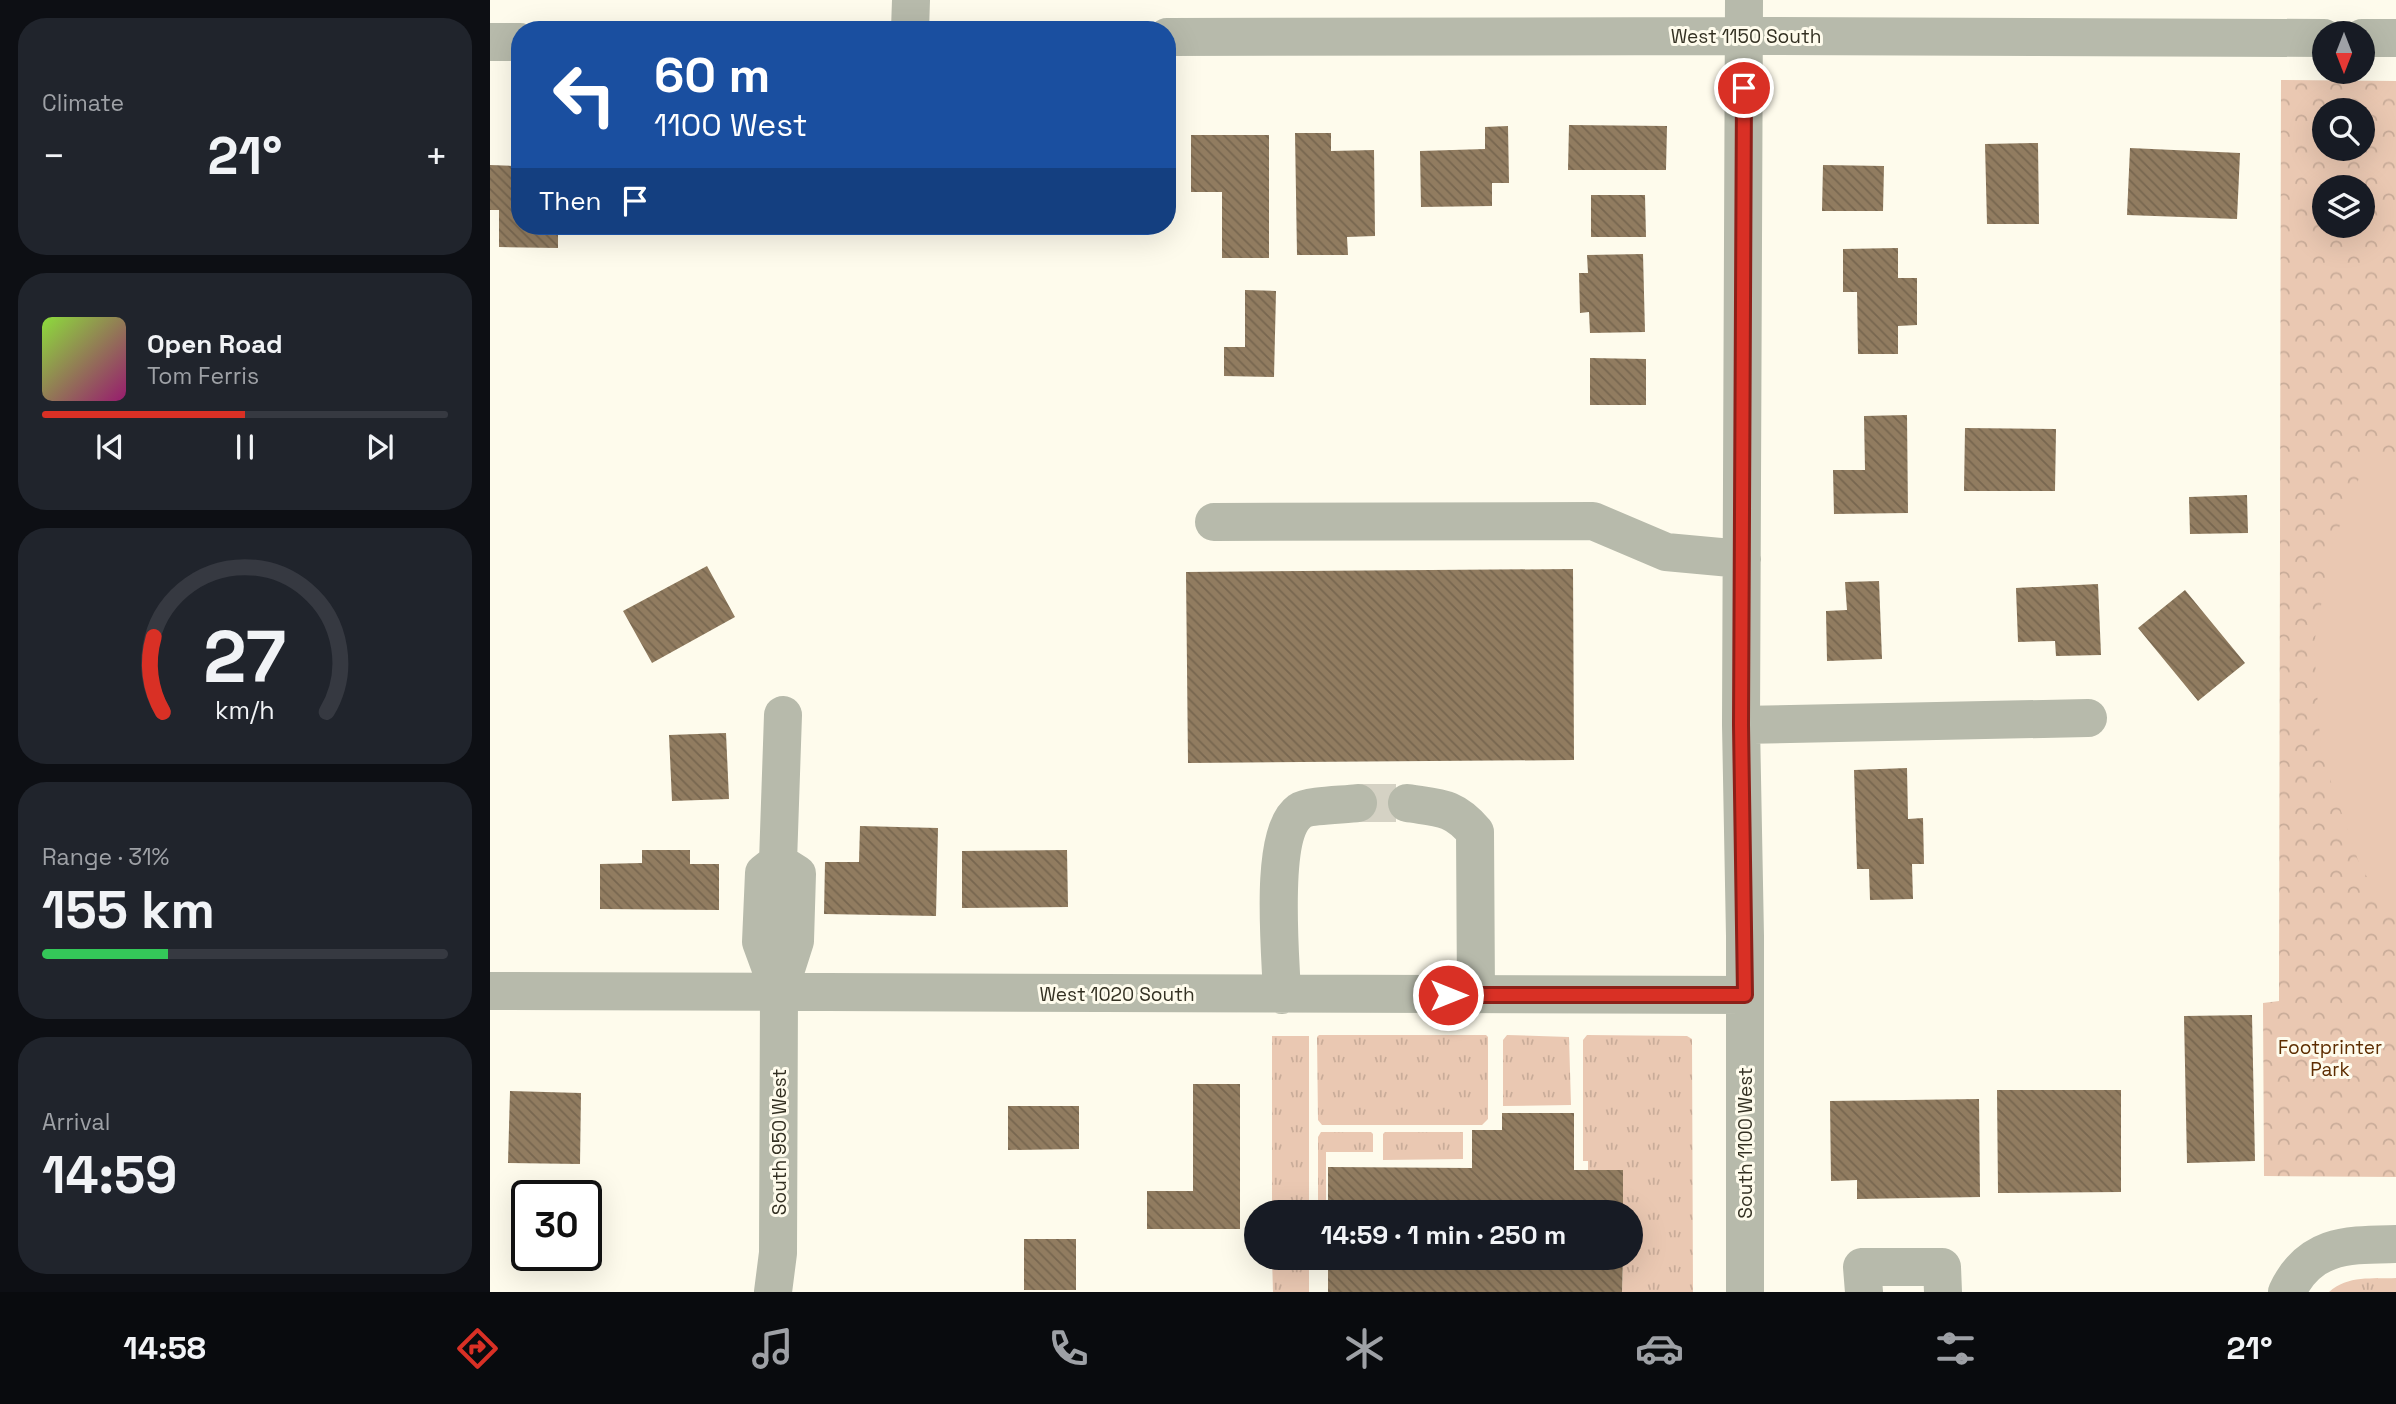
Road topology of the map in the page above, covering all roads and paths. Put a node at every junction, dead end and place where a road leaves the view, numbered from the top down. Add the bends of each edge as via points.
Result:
1 (911, 0) edge
2 (1744, 18) edge
3 (910, 21) edge
4 (1176, 37) edge
5 (2312, 38) edge
6 (2375, 38) edge
7 (2396, 38) edge
8 (490, 42) edge
9 (511, 42) edge
10 (1214, 523) dead end
11 (1742, 559) junction
12 (783, 715) dead end
13 (2088, 718) dead end
14 (1741, 725) junction
15 (1358, 803) tunnel mouth
16 (1407, 803) tunnel mouth
17 (490, 991) edge
18 (779, 991) junction
19 (1282, 995) junction
20 (1476, 995) junction
21 (1745, 995) junction
22 (2396, 1244) edge
23 (773, 1292) edge
24 (1745, 1292) edge
25 (1864, 1292) edge
26 (1943, 1292) edge
27 (2287, 1292) edge

1 - 3 street
2 - 4 street, West 1150 South
2 - 5 street, West 1150 South
2 - 11 street, South 1100 West
6 - 7 street
8 - 9 street
10 - 11 street via 1593,521 1666,552
11 - 14 street, South 1100 West
12 - 18 street via 779,862 764,873 761,942
13 - 14 street
14 - 21 street, South 1100 West
15 - 19 street via 1302,809 1283,838 1279,869
16 - 20 street via 1449,809 1475,832
17 - 18 street, West 1020 South
18 - 19 street, West 1020 South
18 - 23 street, South 950 West via 779,1253
19 - 20 street, West 1020 South
20 - 21 street, West 1020 South
21 - 24 street, South 1100 West
22 - 27 street via 2348,1245 2320,1254 2300,1271
25 - 26 street via 1862,1267 1942,1267

